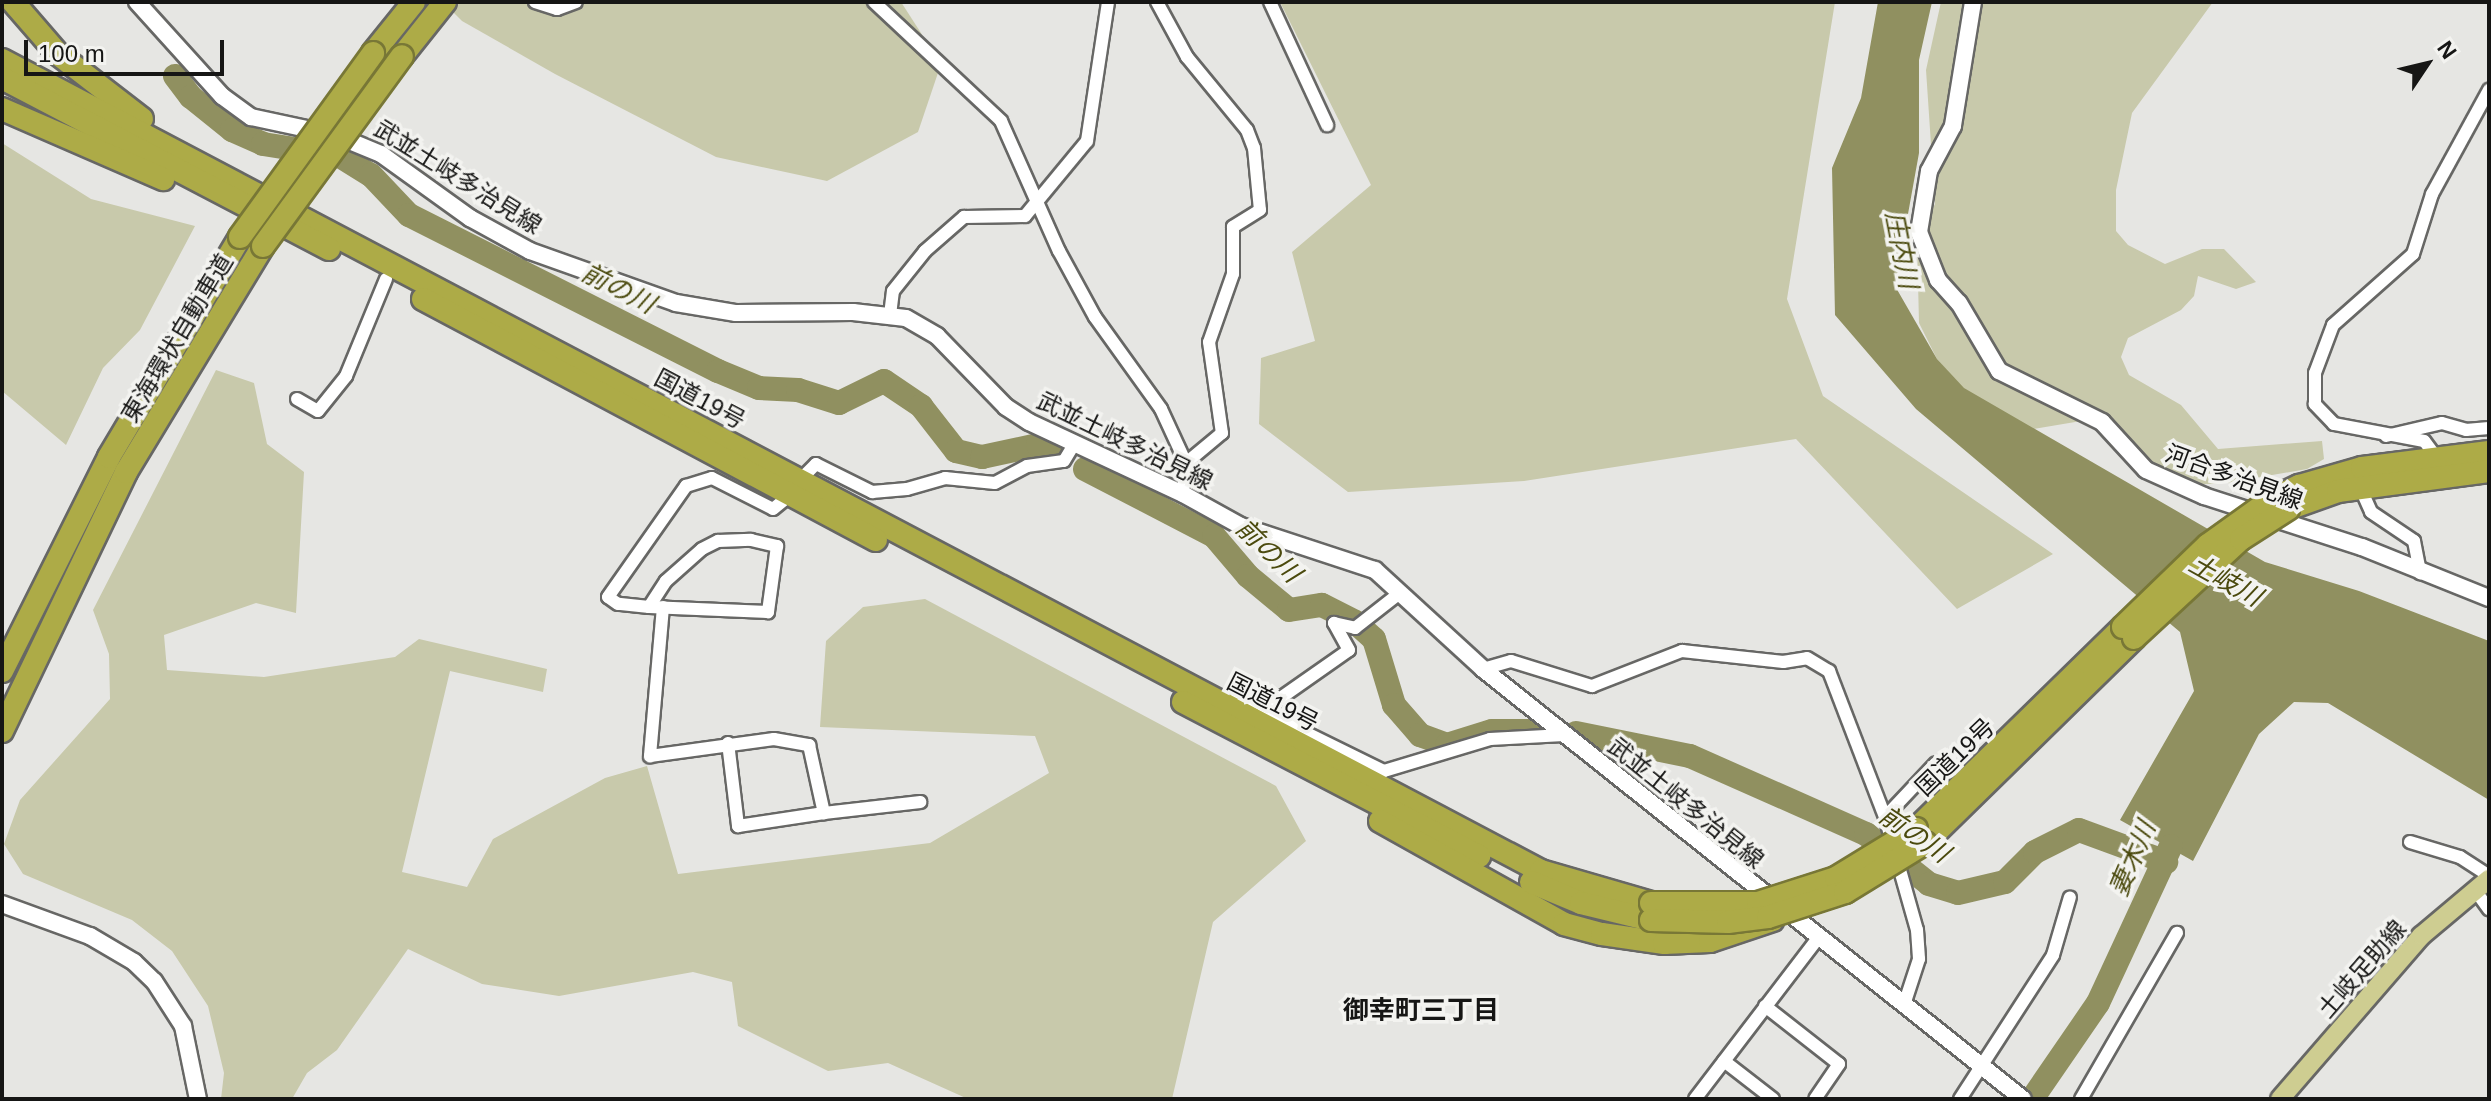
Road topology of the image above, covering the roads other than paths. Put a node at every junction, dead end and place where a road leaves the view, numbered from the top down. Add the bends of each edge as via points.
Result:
1 (13, 2) edge
2 (137, 2) edge
3 (414, 2) edge
4 (445, 2) edge
5 (535, 2) edge
6 (576, 2) edge
7 (874, 2) edge
8 (1108, 2) edge
9 (1157, 2) edge
10 (1270, 2) edge
11 (1973, 2) edge
12 (2, 60) edge
13 (2, 78) edge
14 (2489, 90) edge
15 (2, 109) edge
16 (1327, 125) dead end
17 (1039, 203) junction
18 (273, 221) junction
19 (351, 244) junction
20 (386, 279) junction
21 (890, 315) junction
22 (297, 399) dead end
23 (2489, 428) edge
24 (2386, 436) junction
25 (1075, 443) junction
26 (2489, 452) edge
27 (2437, 458) junction
28 (1186, 463) junction
29 (2489, 471) edge
30 (2360, 487) junction
31 (795, 488) junction
32 (1183, 494) junction
33 (2280, 504) junction
34 (2420, 573) junction
35 (1401, 592) junction
36 (2489, 598) edge
37 (649, 607) junction
38 (663, 607) junction
39 (1483, 669) junction
40 (2, 671) edge
41 (1198, 693) junction
42 (1262, 711) junction
43 (2, 731) edge
44 (1564, 735) junction
45 (728, 743) junction
46 (1936, 763) dead end
47 (1301, 765) junction
48 (920, 802) dead end
49 (824, 813) junction
50 (1885, 817) junction
51 (2410, 842) dead end
52 (2484, 882) edge
53 (2070, 897) dead end
54 (2, 904) edge
55 (2489, 909) edge
56 (1782, 911) junction
57 (1651, 912) junction
58 (2177, 933) dead end
59 (1818, 938) junction
60 (1904, 1005) junction
61 (1765, 1006) junction
62 (1724, 1061) junction
63 (1986, 1069) junction
64 (198, 1099) edge
65 (1695, 1099) edge
66 (1773, 1099) edge
67 (1815, 1099) edge
68 (1960, 1099) edge
69 (2023, 1099) edge
70 (2081, 1099) edge
71 (2280, 1099) edge

1 - 19 highway via 58,54 107,95 332,225
2 - 21 main road, 武並土岐多治見線 via 222,96 251,117 335,135 381,154 470,218 530,251 676,303 736,313
3 - 40 highway, 東海環状自動車道, bridge via 240,237 109,457
4 - 43 highway, 東海環状自動車道, bridge via 263,246 126,472
5 - 6 street via 557,9
7 - 17 street via 1001,121
8 - 17 street via 1090,134
9 - 28 street via 1187,57 1247,130 1254,148 1260,210 1233,227 1233,274 1209,342 1222,433
10 - 16 street
11 - 34 main road, 河合多治見線 via 1953,126 1929,171 1919,232 1938,280 1970,320 1984,352 2013,382 2102,422 2146,470
12 - 19 highway, 国道19号
13 - 18 highway, 国道19号
14 - 24 street via 2432,194 2413,254 2333,325 2324,340 2314,391 2321,414 2334,424
15 - 18 highway via 233,210
17 - 21 street via 1025,216 964,217 915,262 893,291
17 - 28 street via 1095,317 1146,385
18 - 20 highway, 国道19号
19 - 31 highway, 国道19号
20 - 22 street via 346,376 318,411
20 - 31 highway, 国道19号
21 - 25 main road, 武並土岐多治見線 via 937,336 1006,407
23 - 24 street via 2466,430 2442,423
24 - 27 street via 2424,441
25 - 31 street via 1064,461 1027,466 995,483 945,478 872,492 816,464
25 - 32 main road, 武並土岐多治見線
26 - 27 highway, 国道19号
27 - 33 highway, 国道19号 via 2328,476
28 - 32 street
29 - 30 highway, 国道19号
30 - 33 highway, 国道19号
30 - 34 street via 2371,512 2414,541
31 - 37 street via 773,509 712,478 686,486 609,591 618,604
31 - 41 highway, 国道19号
31 - 47 highway, 国道19号
32 - 35 main road, 武並土岐多治見線 via 1263,536 1375,570
33 - 57 highway, 国道19号, bridge via 2208,545 2129,632 1920,836 1836,878 1772,899
34 - 36 main road, 河合多治見線
35 - 39 main road, 武並土岐多治見線
35 - 42 street via 1358,625 1334,623 1349,650
37 - 38 street
37 - 38 street via 686,560 710,545 751,540 777,546 768,612
38 - 45 street via 650,756
39 - 44 main road, 武並土岐多治見線
39 - 50 street via 1511,661 1592,686 1682,651 1783,662 1807,658 1829,671
41 - 42 street via 1204,684
41 - 57 highway, 国道19号 via 1541,871
42 - 44 street via 1384,771 1490,739
44 - 56 main road, 武並土岐多治見線
45 - 49 street via 774,739 809,745
45 - 49 street via 738,826
46 - 50 street
47 - 56 highway via 1351,805 1564,924 1637,941 1710,941 1772,922
47 - 57 highway, 国道19号 via 1537,885 1581,903
48 - 49 street
50 - 60 street, bridge via 1920,946
51 - 52 street via 2460,857
52 - 55 street
52 - 71 main road, 土岐足助線 via 2421,936
53 - 63 street via 2053,955
54 - 64 main road via 90,936 134,962 154,981 187,1037
56 - 59 main road, 武並土岐多治見線
58 - 70 street
59 - 60 main road, 武並土岐多治見線
59 - 61 street
60 - 63 main road, 武並土岐多治見線
61 - 62 street
61 - 67 street via 1839,1064
62 - 65 street
62 - 66 street
63 - 68 street
63 - 69 main road, 武並土岐多治見線

